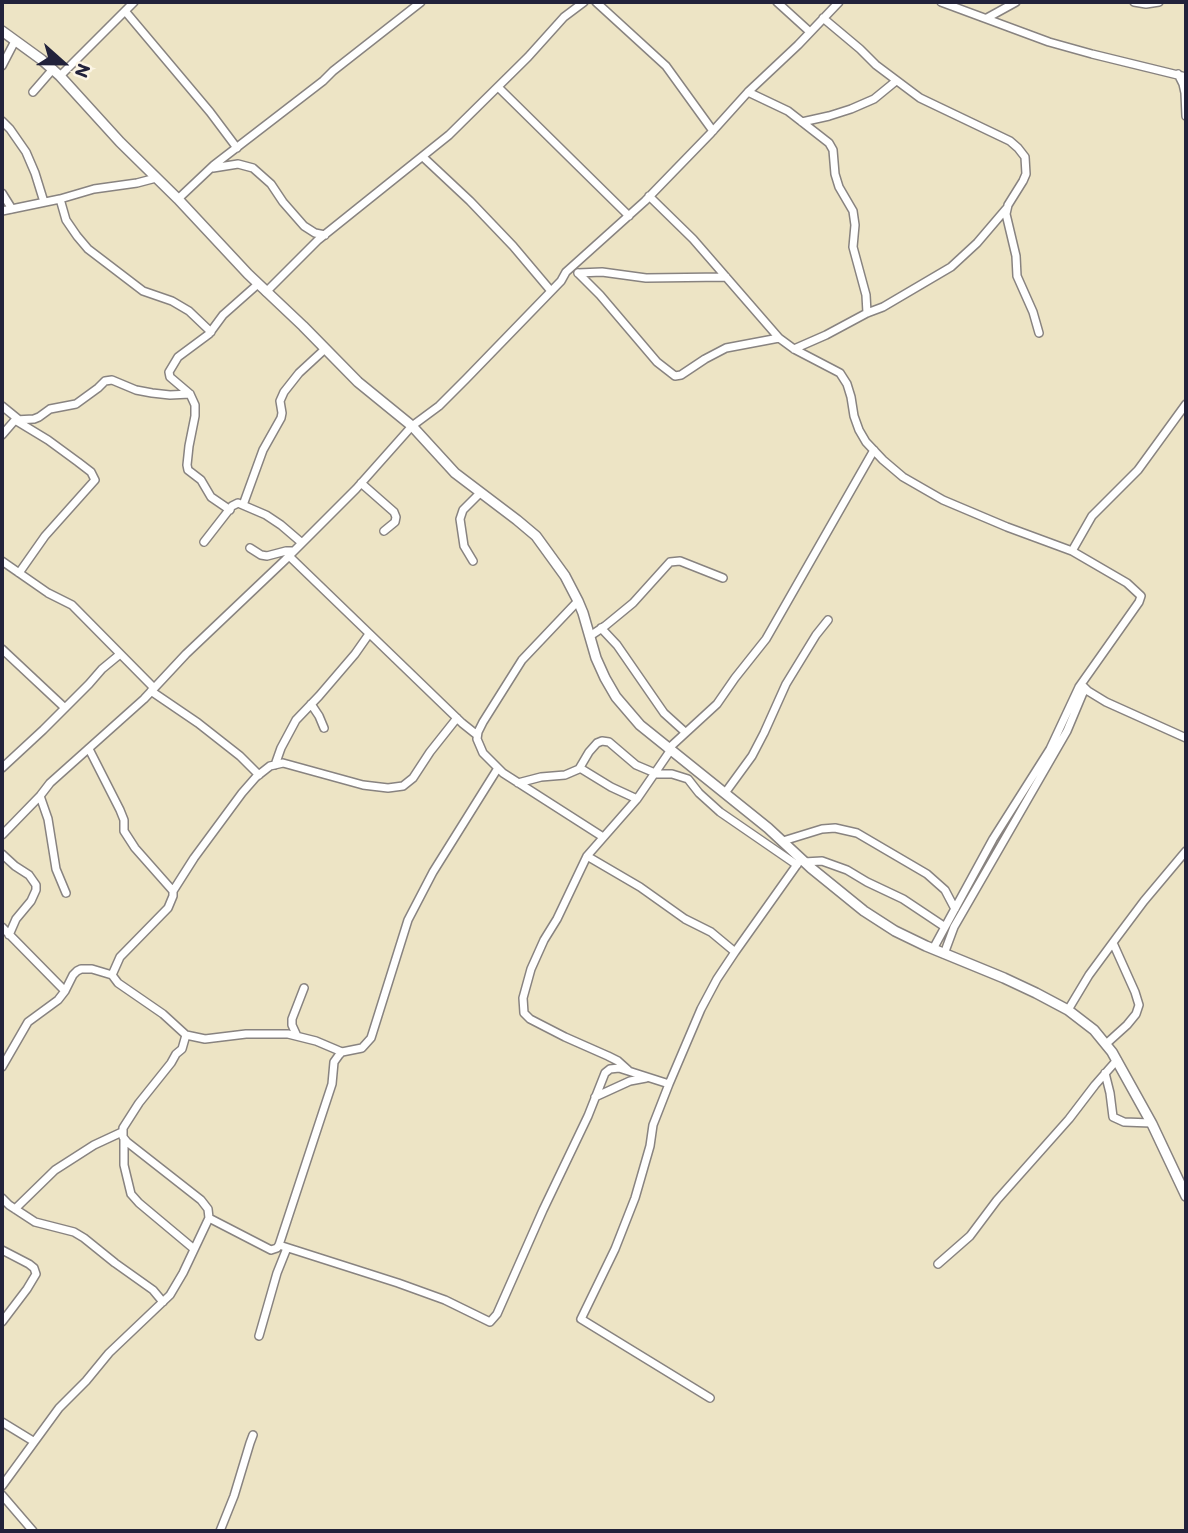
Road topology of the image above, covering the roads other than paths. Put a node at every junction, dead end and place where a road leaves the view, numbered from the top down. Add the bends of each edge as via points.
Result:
1 (134, 2) edge
2 (421, 2) edge
3 (584, 2) edge
4 (596, 2) edge
5 (777, 2) edge
6 (839, 2) edge
7 (941, 2) edge
8 (1016, 2) edge
9 (1134, 2) edge
10 (1158, 2) edge
11 (125, 11) junction
12 (823, 18) junction
13 (986, 19) junction
14 (2, 31) edge
15 (810, 32) junction
16 (15, 41) junction
17 (2, 66) edge
18 (56, 73) junction
19 (1182, 76) edge
20 (896, 80) junction
21 (498, 87) junction
22 (33, 92) dead end
23 (748, 92) junction
24 (1186, 116) edge
25 (2, 121) edge
26 (802, 122) junction
27 (10, 129) junction
28 (713, 131) junction
29 (2, 137) edge
30 (237, 148) junction
31 (423, 157) junction
32 (210, 168) junction
33 (156, 178) junction
34 (2, 193) edge
35 (649, 196) junction
36 (60, 199) junction
37 (178, 199) junction
38 (44, 202) junction
39 (12, 209) junction
40 (1006, 209) junction
41 (2, 211) edge
42 (629, 216) junction
43 (325, 235) junction
44 (566, 272) junction
45 (578, 272) junction
46 (726, 277) junction
47 (258, 284) junction
48 (551, 290) junction
49 (266, 292) junction
50 (867, 313) junction
51 (211, 332) junction
52 (1039, 333) dead end
53 (779, 338) junction
54 (325, 349) junction
55 (794, 349) junction
56 (190, 394) junction
57 (1186, 404) edge
58 (2, 405) edge
59 (16, 419) junction
60 (412, 426) junction
61 (2, 435) edge
62 (874, 450) junction
63 (361, 484) junction
64 (480, 493) junction
65 (243, 505) junction
66 (230, 510) junction
67 (384, 531) dead end
68 (204, 542) dead end
69 (302, 543) junction
70 (250, 548) dead end
71 (1072, 551) junction
72 (291, 554) junction
73 (2, 561) edge
74 (473, 561) dead end
75 (19, 573) junction
76 (723, 578) dead end
77 (578, 601) junction
78 (828, 620) dead end
79 (601, 628) junction
80 (369, 634) junction
81 (590, 636) junction
82 (2, 649) edge
83 (119, 655) junction
84 (1083, 685) junction
85 (153, 690) junction
86 (311, 704) junction
87 (65, 708) junction
88 (457, 718) junction
89 (324, 728) dead end
90 (685, 732) junction
91 (477, 735) junction
92 (1186, 738) edge
93 (89, 749) junction
94 (669, 750) junction
95 (275, 765) junction
96 (2, 768) edge
97 (498, 768) junction
98 (580, 768) junction
99 (655, 774) junction
100 (259, 775) junction
101 (518, 783) junction
102 (725, 793) junction
103 (40, 796) junction
104 (637, 799) junction
105 (2, 835) edge
106 (603, 837) junction
107 (783, 841) junction
108 (1186, 851) edge
109 (2, 854) edge
110 (587, 856) junction
111 (801, 862) junction
112 (173, 891) junction
113 (66, 893) dead end
114 (955, 909) junction
115 (945, 927) junction
116 (2, 928) edge
117 (9, 935) junction
118 (1113, 943) junction
119 (933, 949) junction
120 (735, 952) junction
121 (944, 954) junction
122 (112, 975) junction
123 (304, 988) dead end
124 (65, 990) junction
125 (1068, 1010) junction
126 (186, 1035) junction
127 (297, 1036) junction
128 (1106, 1044) junction
129 (342, 1052) junction
130 (1116, 1060) junction
131 (2, 1066) edge
132 (629, 1071) junction
133 (1105, 1073) junction
134 (649, 1078) junction
135 (668, 1084) junction
136 (594, 1097) junction
137 (1152, 1123) junction
138 (123, 1136) junction
139 (1186, 1196) edge
140 (2, 1198) edge
141 (15, 1209) junction
142 (209, 1218) junction
143 (283, 1247) junction
144 (194, 1249) junction
145 (2, 1250) edge
146 (938, 1264) dead end
147 (163, 1302) junction
148 (2, 1322) edge
149 (259, 1336) dead end
150 (710, 1398) dead end
151 (2, 1422) edge
152 (253, 1435) dead end
153 (33, 1441) junction
154 (2, 1486) edge
155 (2, 1494) edge
156 (33, 1531) edge
157 (220, 1531) edge

1 - 11 street
2 - 30 street
3 - 21 street
4 - 28 street via 666,66
5 - 15 street
6 - 12 street
7 - 13 street
8 - 13 street
9 - 10 street
11 - 18 street
11 - 30 street
12 - 15 street
12 - 20 street
13 - 19 street via 1092,54
14 - 16 street
15 - 23 street
16 - 17 street
16 - 18 street
18 - 22 street
18 - 33 street
19 - 24 street
20 - 26 street via 874,99
20 - 40 street via 920,98 1018,148 1025,157 1026,174
21 - 31 street
21 - 42 street
23 - 26 street
23 - 28 street
25 - 27 street
26 - 50 street via 833,150 839,187 853,211 853,247
27 - 29 street
27 - 38 street via 26,152
28 - 35 street
30 - 32 street
31 - 43 street
31 - 48 street
32 - 37 street
32 - 43 street via 238,163 253,168 304,226
33 - 36 street
33 - 37 street
34 - 39 street
35 - 42 street
35 - 46 street
36 - 38 street
36 - 51 street via 66,220 88,249 143,291 189,311
37 - 47 street
38 - 39 street
39 - 41 street
40 - 50 street via 951,267
40 - 52 street via 1017,275
42 - 44 street
43 - 49 street
44 - 45 street
44 - 48 street
45 - 46 street via 646,278
45 - 53 street via 657,362 676,376 726,348
46 - 53 street
47 - 49 street
47 - 51 street via 223,314
48 - 60 street via 439,406
49 - 54 street
50 - 55 street
51 - 56 street via 178,357 169,372
53 - 55 street
54 - 60 street via 366,390
54 - 65 street via 284,391 281,418 262,450
55 - 62 street via 840,373 859,430
56 - 59 street via 152,393 105,381 76,404 50,409 34,419
56 - 66 street via 195,416 188,470 211,497
57 - 71 street via 1138,470 1092,516
58 - 59 street
59 - 61 street
59 - 75 street via 91,472 95,480
60 - 63 street
60 - 64 street via 455,474
62 - 71 street via 904,477 943,500
62 - 90 street via 766,639 717,704
63 - 67 street via 394,512 395,522
63 - 69 street
64 - 74 street via 460,519 464,545
64 - 77 street via 546,547
65 - 66 street via 235,504
65 - 69 street via 274,520
66 - 68 street
69 - 72 street
70 - 72 street via 267,556
71 - 84 street via 1141,596
72 - 80 street
72 - 85 street
73 - 75 street
75 - 83 street via 78,610
76 - 79 street via 680,561 670,562 633,603
77 - 81 street
77 - 91 street via 522,660
78 - 102 street via 786,684 752,756
79 - 81 street
79 - 90 street via 664,713
80 - 86 street
80 - 88 street
81 - 94 street via 616,697
82 - 87 street
83 - 85 street
83 - 87 street
84 - 92 street via 1106,702
84 - 114 street
84 - 121 street via 1067,731 954,927
85 - 93 street
85 - 100 street
86 - 89 street
86 - 95 street via 296,720
87 - 96 street
88 - 91 street
88 - 95 street via 403,786 363,785 283,763
90 - 94 street
91 - 97 street via 480,748
93 - 103 street
93 - 112 street via 120,810 124,831
94 - 99 street
94 - 102 street
95 - 100 street
97 - 101 street
97 - 129 street via 408,920 371,1038 362,1048
98 - 99 street via 597,743 606,741
98 - 101 street
98 - 104 street
99 - 104 street
99 - 111 street via 688,779 720,812
100 - 112 street
101 - 106 street
102 - 107 street
103 - 105 street
103 - 113 street
104 - 106 street
106 - 110 street
107 - 111 street
107 - 114 street via 822,829 858,833 936,881
108 - 118 street
109 - 117 street via 36,885
110 - 120 street via 711,932
110 - 132 street via 531,969 523,1008 530,1019 608,1055
111 - 115 street via 822,861 847,870
111 - 119 street via 864,911
111 - 120 street
112 - 122 street via 168,908 120,957
114 - 115 street
115 - 119 street
116 - 117 street
117 - 124 street
118 - 125 street
118 - 128 street via 1139,1005 1127,1025
119 - 121 street
120 - 135 street via 701,1009
121 - 125 street
122 - 124 street via 81,969
122 - 126 street
123 - 127 street via 292,1019
124 - 131 street via 28,1022
125 - 128 street
126 - 127 street via 205,1039 246,1034
126 - 138 street via 182,1049 139,1103
127 - 129 street
128 - 130 street
129 - 143 street via 334,1062 332,1084
130 - 133 street
130 - 137 street
132 - 134 street
132 - 136 street via 610,1069
133 - 137 street via 1113,1117
133 - 146 street via 970,1236
134 - 135 street
134 - 136 street
135 - 150 street via 635,1198 581,1319
136 - 143 street via 490,1322 410,1287
137 - 139 street
138 - 141 street via 94,1145 55,1170
138 - 142 street via 201,1200
138 - 144 street via 131,1194
140 - 141 street
141 - 147 street via 35,1222 84,1238
142 - 143 street via 271,1250
142 - 144 street
143 - 149 street
144 - 147 street via 177,1286
145 - 148 street via 29,1264 36,1273
147 - 153 street via 109,1353
151 - 153 street
152 - 157 street
153 - 154 street
155 - 156 street

